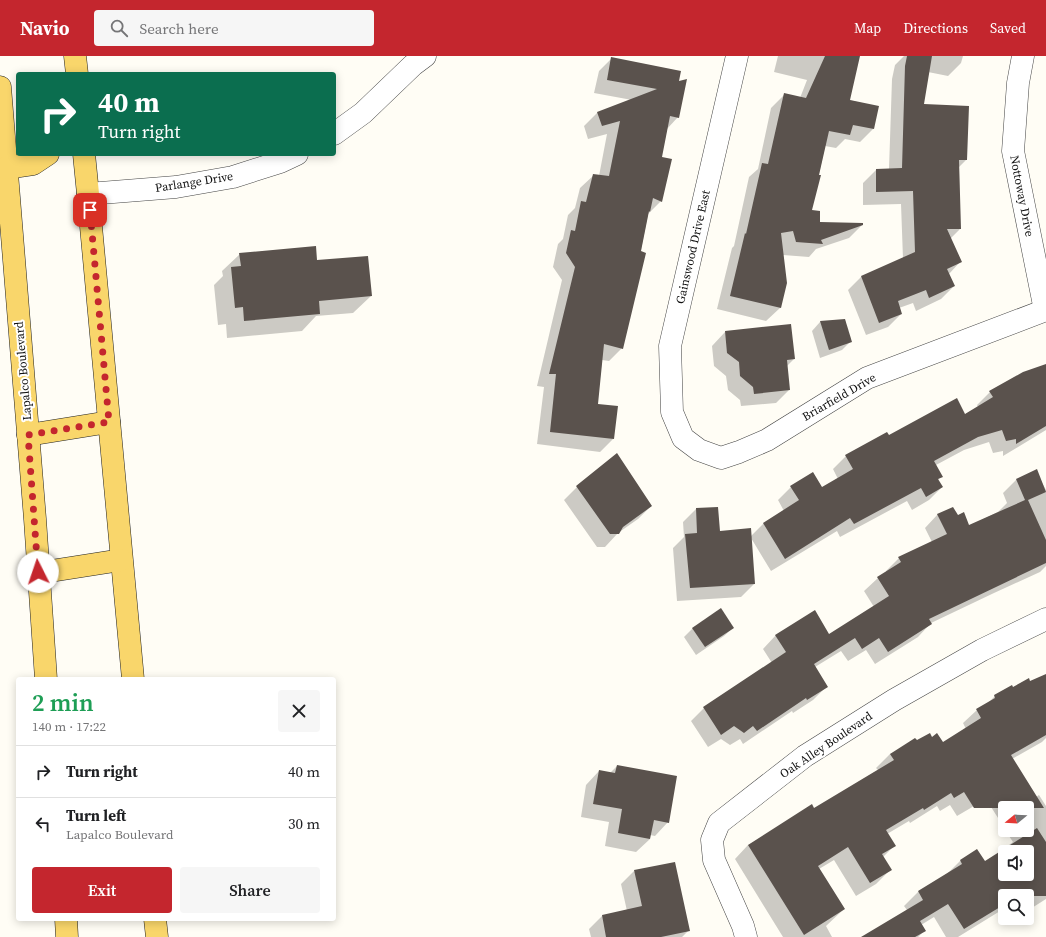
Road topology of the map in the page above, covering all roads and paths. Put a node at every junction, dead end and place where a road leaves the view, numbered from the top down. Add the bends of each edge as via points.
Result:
1 (75, 56) edge
2 (425, 56) edge
3 (737, 56) edge
4 (1023, 56) edge
5 (77, 72) edge
6 (0, 87) edge
7 (336, 133) edge
8 (45, 156) edge
9 (84, 156) edge
10 (293, 156) edge
11 (6, 168) junction
12 (88, 194) junction
13 (1045, 310) edge
14 (109, 422) junction
15 (28, 435) junction
16 (683, 438) joint
17 (121, 560) junction
18 (38, 572) junction
19 (1046, 619) edge
20 (46, 677) edge
21 (133, 677) edge
22 (66, 921) edge
23 (155, 921) edge
24 (67, 937) edge
25 (157, 937) edge
26 (746, 937) edge

1 - 5 main road
2 - 7 street via 363,113
3 - 16 street, Gainswood Drive East via 670,346 672,412
4 - 13 street, Nottoway Drive via 1018,83 1013,151
6 - 11 main road, Lapalco Boulevard
8 - 11 main road via 33,164
9 - 12 main road
10 - 12 street, Parlange Drive via 233,177 176,187
11 - 15 main road, Lapalco Boulevard
12 - 14 main road
13 - 16 street, Briarfield Drive via 867,378 767,440 739,452 721,458 699,450
14 - 15 main road
14 - 17 main road
15 - 18 main road, Lapalco Boulevard
17 - 18 main road
17 - 21 main road
18 - 20 main road, Lapalco Boulevard
19 - 26 street, Oak Alley Boulevard via 982,650 894,700 805,756 719,823 712,840 714,860
22 - 24 main road
23 - 25 main road

